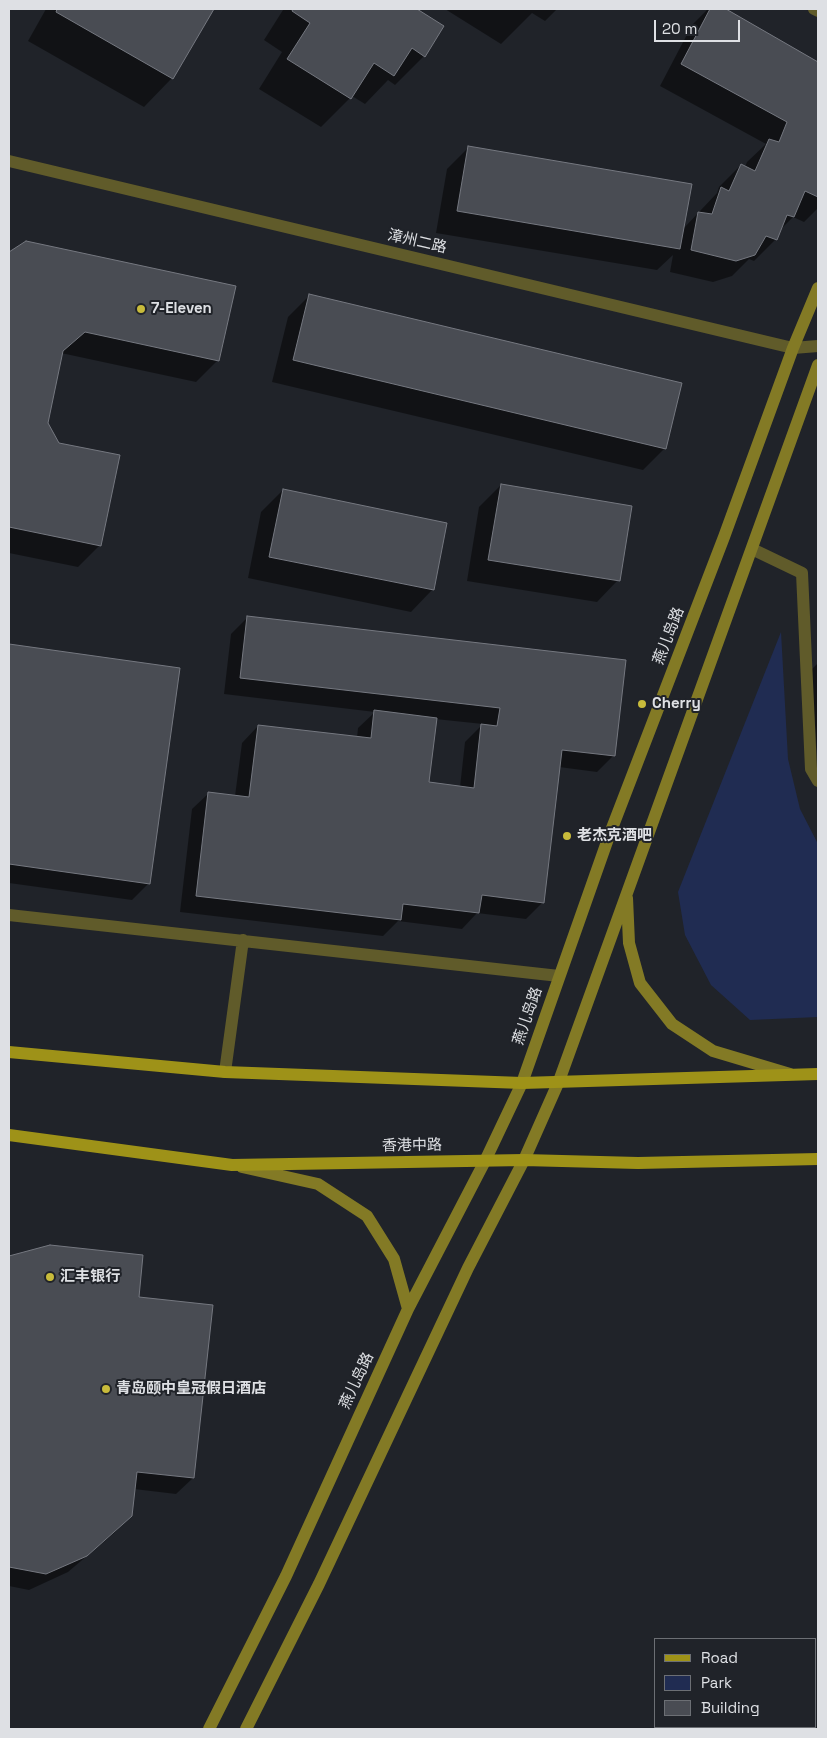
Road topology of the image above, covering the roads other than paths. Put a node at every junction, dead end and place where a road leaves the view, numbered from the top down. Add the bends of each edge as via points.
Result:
1 (814, 9) edge
2 (818, 11) edge
3 (9, 161) edge
4 (818, 288) edge
5 (818, 346) edge
6 (793, 348) junction
7 (818, 365) edge
8 (752, 549) junction
9 (818, 781) edge
10 (627, 893) junction
11 (9, 915) edge
12 (243, 940) junction
13 (559, 976) junction
14 (9, 1052) edge
15 (225, 1072) junction
16 (790, 1074) junction
17 (818, 1074) edge
18 (559, 1081) junction
19 (522, 1083) junction
20 (9, 1135) edge
21 (818, 1159) edge
22 (524, 1160) junction
23 (486, 1161) junction
24 (232, 1165) junction
25 (408, 1309) junction
26 (209, 1729) edge
27 (246, 1729) edge

1 - 2 street
3 - 6 street, 漳州二路
4 - 6 main road, 燕儿岛路
5 - 6 street, 漳州二路
6 - 13 main road, 燕儿岛路
7 - 8 main road
8 - 9 street via 802,573 811,768
8 - 10 main road
10 - 16 main road via 629,943 640,983 672,1024 713,1051
10 - 18 main road
11 - 12 street
12 - 13 street
12 - 15 street
13 - 19 main road, 燕儿岛路
14 - 15 main road
15 - 19 main road
16 - 17 main road
16 - 18 main road
18 - 19 main road
18 - 22 main road
19 - 23 main road, 燕儿岛路
20 - 24 main road, 香港中路
21 - 22 main road, 香港中路 via 638,1163
22 - 23 main road, 香港中路
22 - 27 main road via 468,1268 319,1584
23 - 24 main road, 香港中路
23 - 25 main road, 燕儿岛路
24 - 25 main road via 318,1184 367,1216 394,1259
25 - 26 main road, 燕儿岛路 via 286,1576

